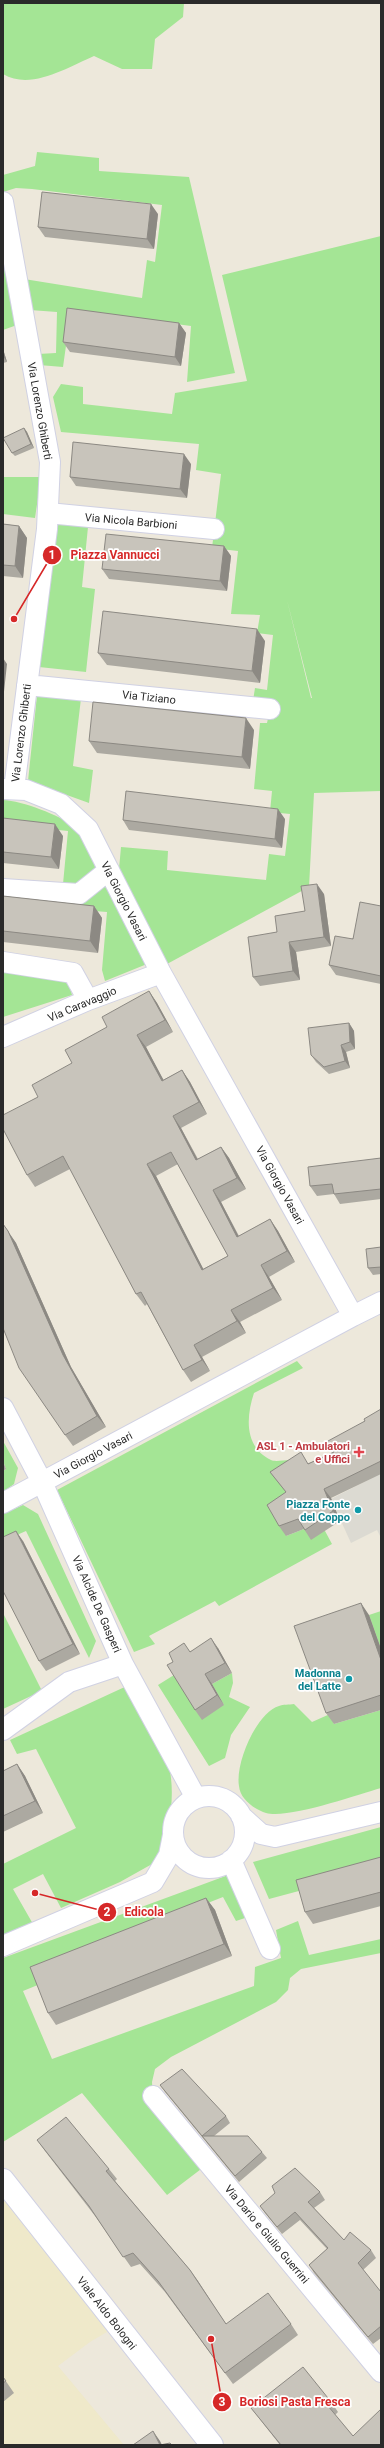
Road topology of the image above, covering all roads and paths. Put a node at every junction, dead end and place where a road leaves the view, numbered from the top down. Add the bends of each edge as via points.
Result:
1 (3, 202) edge
2 (48, 513) junction
3 (214, 529) dead end
4 (27, 685) junction
5 (270, 709) dead end
6 (8, 789) edge
7 (109, 870) junction
8 (3, 889) edge
9 (3, 962) edge
10 (161, 973) junction
11 (88, 1000) junction
12 (3, 1037) edge
13 (381, 1302) edge
14 (353, 1316) junction
15 (3, 1408) edge
16 (42, 1482) junction
17 (3, 1502) edge
18 (123, 1664) junction
19 (3, 1730) edge
20 (196, 1798) junction
21 (381, 1812) edge
22 (241, 1816) junction
23 (173, 1835) junction
24 (275, 1837) junction
25 (234, 1856) junction
26 (195, 1865) junction
27 (153, 1882) junction
28 (3, 1946) edge
29 (270, 1949) dead end
30 (153, 2096) dead end
31 (3, 2180) edge
32 (381, 2372) edge
33 (212, 2445) edge

1 - 2 street, Via Lorenzo Ghiberti via 50,462
2 - 3 street, Via Nicola Barbioni
2 - 4 street, Via Lorenzo Ghiberti
4 - 5 street, Via Tiziano
4 - 6 street, Via Lorenzo Ghiberti
6 - 7 street, Via Giorgio Vasari via 26,790 61,804 88,829
7 - 8 street via 79,894
7 - 10 street, Via Giorgio Vasari
9 - 11 street via 73,973
10 - 11 street, Via Caravaggio
10 - 14 street, Via Giorgio Vasari
11 - 12 street, Via Caravaggio
13 - 14 street
14 - 16 street, Via Giorgio Vasari
15 - 16 street, Via Alcide De Gasperi
16 - 17 street, Via Giorgio Vasari
16 - 18 street, Via Alcide De Gasperi
18 - 19 street via 69,1682
18 - 20 street, Via Alcide De Gasperi
20 - 22 street via 212,1796 224,1799 234,1806
20 - 23 street via 185,1804 178,1813
21 - 24 street
22 - 24 street via 261,1834
22 - 25 street via 245,1834
23 - 26 street via 180,1853
23 - 27 street via 169,1856
24 - 25 street
25 - 26 street via 214,1867
25 - 29 street
26 - 27 street via 173,1866
27 - 28 street
30 - 32 street, Via Dario e Giulio Guerrini
31 - 33 main road, Viale Aldo Bologni

